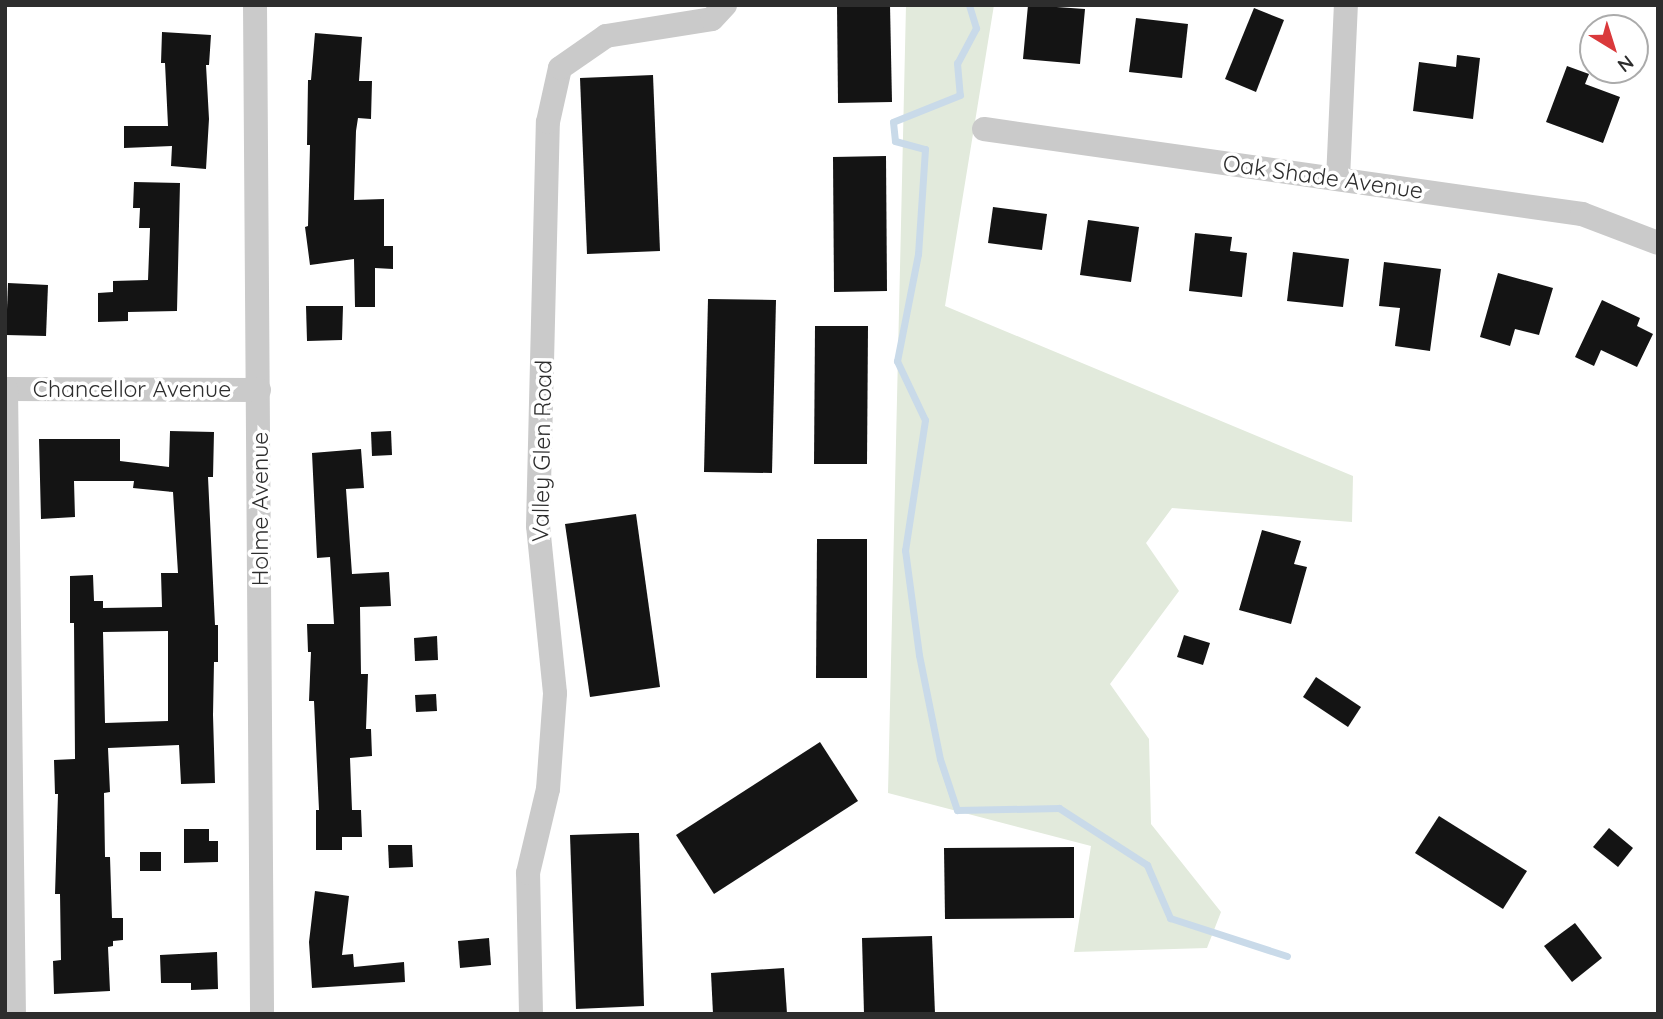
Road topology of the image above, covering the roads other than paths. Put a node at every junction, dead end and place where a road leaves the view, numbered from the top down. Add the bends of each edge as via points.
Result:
1 (255, 5) edge
2 (725, 5) edge
3 (1346, 5) edge
4 (984, 129) dead end
5 (1338, 179) junction
6 (1658, 243) edge
7 (5, 389) edge
8 (259, 390) junction
9 (14, 1014) edge
10 (262, 1014) edge
11 (531, 1014) edge

1 - 8 street, Holme Avenue
2 - 11 street, Valley Glen Road via 712,19 606,36 560,68 548,122 538,526 555,692 548,789 528,873
3 - 5 street
4 - 5 street, Oak Shade Avenue
5 - 6 street, Oak Shade Avenue via 1582,214
7 - 8 street, Chancellor Avenue
7 - 9 street
8 - 10 street, Holme Avenue

